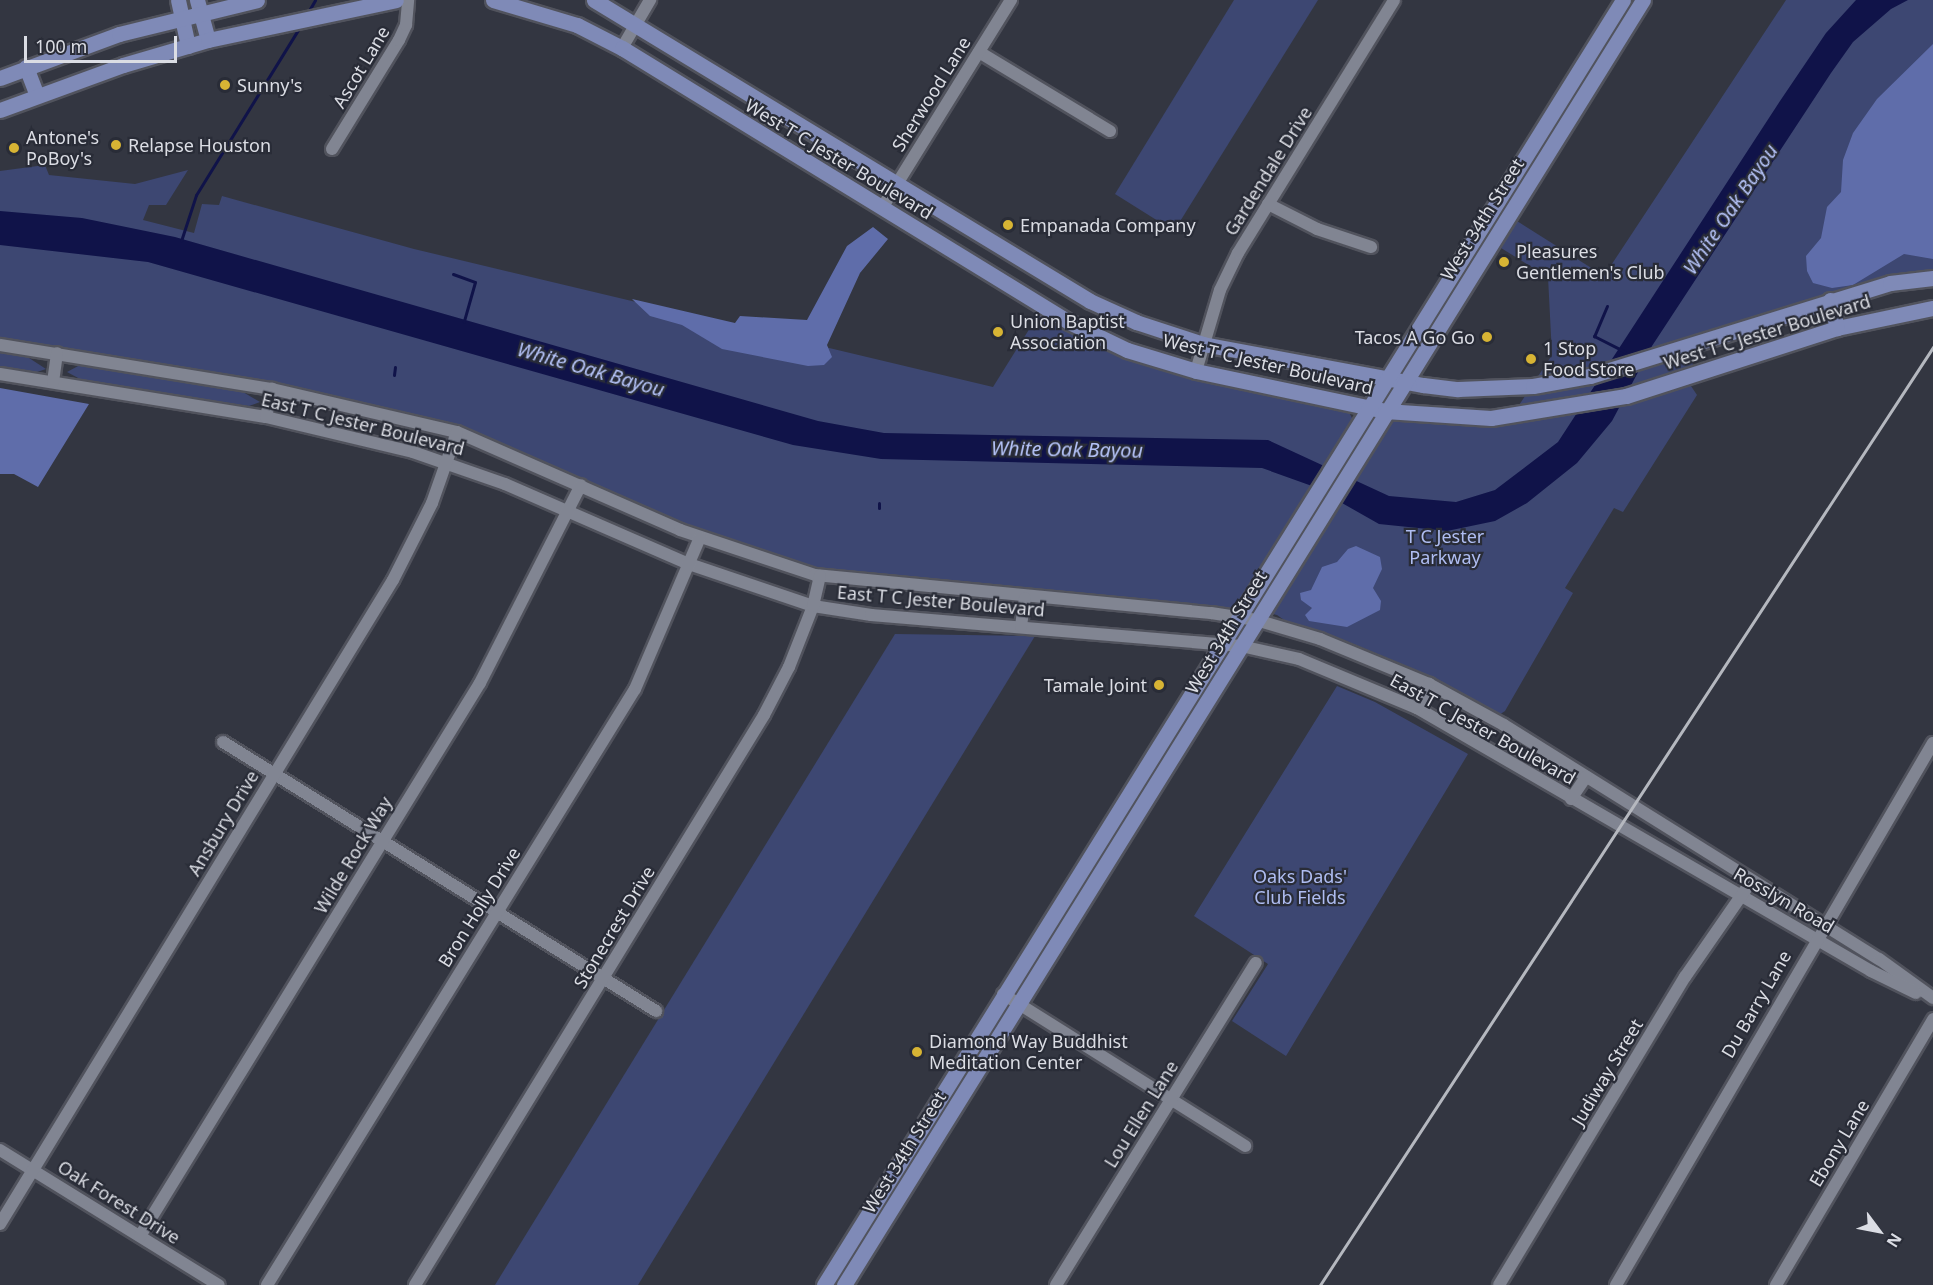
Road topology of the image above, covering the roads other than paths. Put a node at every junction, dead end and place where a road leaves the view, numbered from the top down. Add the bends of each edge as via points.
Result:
1 (178, 0) edge
2 (258, 0) edge
3 (396, 0) edge
4 (408, 0) edge
5 (493, 0) edge
6 (594, 0) edge
7 (650, 0) edge
8 (1011, 0) edge
9 (1394, 0) edge
10 (1623, 0) edge
11 (1643, 0) edge
12 (199, 7) edge
13 (182, 19) junction
14 (636, 23) junction
15 (208, 40) junction
16 (188, 46) junction
17 (622, 48) junction
18 (979, 52) junction
19 (26, 67) junction
20 (0, 78) edge
21 (37, 95) junction
22 (0, 110) edge
23 (1110, 131) dead end
24 (332, 149) dead end
25 (898, 183) junction
26 (1268, 204) junction
27 (882, 208) junction
28 (1371, 247) dead end
29 (1933, 278) edge
30 (1830, 300) junction
31 (1933, 308) edge
32 (1837, 328) junction
33 (1203, 344) junction
34 (0, 345) edge
35 (57, 353) junction
36 (1196, 371) junction
37 (0, 374) edge
38 (1385, 379) junction
39 (53, 382) junction
40 (1404, 382) junction
41 (1533, 386) junction
42 (273, 388) junction
43 (1368, 408) junction
44 (1385, 411) junction
45 (1536, 412) junction
46 (266, 417) junction
47 (457, 432) junction
48 (446, 463) junction
49 (581, 485) junction
50 (568, 511) junction
51 (1310, 518) junction
52 (700, 537) junction
53 (689, 564) junction
54 (820, 576) junction
55 (1025, 598) junction
56 (813, 606) junction
57 (1239, 618) junction
58 (1256, 620) junction
59 (1021, 626) junction
60 (1223, 646) junction
61 (1241, 646) junction
62 (1429, 684) junction
63 (1417, 708) junction
64 (223, 742) dead end
65 (1933, 743) edge
66 (274, 774) junction
67 (1586, 777) junction
68 (1133, 790) junction
69 (1146, 799) junction
70 (1571, 799) junction
71 (1633, 805) joint
72 (1620, 826) joint
73 (383, 841) junction
74 (1751, 882) junction
75 (1742, 896) junction
76 (499, 910) junction
77 (1823, 925) junction
78 (1815, 939) junction
79 (1256, 963) dead end
80 (605, 978) junction
81 (1003, 994) junction
82 (1933, 999) edge
83 (1020, 1004) junction
84 (656, 1011) dead end
85 (1933, 1019) edge
86 (1172, 1098) junction
87 (932, 1109) junction
88 (947, 1119) junction
89 (1245, 1146) dead end
90 (0, 1150) edge
91 (34, 1170) junction
92 (864, 1220) junction
93 (0, 1224) edge
94 (878, 1229) junction
95 (140, 1236) junction
96 (219, 1285) edge
97 (267, 1285) edge
98 (415, 1285) edge
99 (824, 1285) edge
100 (844, 1285) edge
101 (1056, 1285) edge
102 (1499, 1285) edge
103 (1616, 1285) edge
104 (1776, 1285) edge

1 - 13 main road
2 - 12 main road
3 - 15 main road
4 - 24 street, Ascot Lane via 406,25 399,40
5 - 17 main road, West T C Jester Boulevard via 577,25
6 - 14 main road, West T C Jester Boulevard
7 - 14 street
8 - 18 street, Sherwood Lane
9 - 26 street, Gardendale Drive
10 - 38 main road, West 34th Street
11 - 40 main road, West 34th Street
12 - 13 main road
12 - 15 main road
13 - 16 main road
13 - 19 main road via 119,34
14 - 17 street
14 - 25 main road, West T C Jester Boulevard
15 - 16 main road
16 - 21 main road
17 - 27 main road, West T C Jester Boulevard
18 - 23 street
18 - 25 street, Sherwood Lane
19 - 20 main road
19 - 21 main road
21 - 22 main road
25 - 27 street, Sherwood Lane
25 - 33 main road, West T C Jester Boulevard via 1090,301 1136,322
26 - 28 street via 1317,229
26 - 33 street, Gardendale Drive via 1220,290
27 - 36 main road, West T C Jester Boulevard via 1069,322 1127,350
29 - 30 main road, West T C Jester Boulevard via 1890,283
30 - 32 main road
30 - 41 main road, West T C Jester Boulevard via 1590,376
31 - 32 main road, West T C Jester Boulevard
32 - 45 main road, West T C Jester Boulevard via 1658,386
33 - 36 street, Gardendale Drive
33 - 38 main road, West T C Jester Boulevard
34 - 35 street, East T C Jester Boulevard
35 - 39 street
35 - 42 street, East T C Jester Boulevard
36 - 43 main road, West T C Jester Boulevard
37 - 39 street, East T C Jester Boulevard
38 - 40 main road, West T C Jester Boulevard
38 - 43 main road, West 34th Street
39 - 46 street, East T C Jester Boulevard
40 - 41 main road, West T C Jester Boulevard via 1458,389
40 - 44 main road, West 34th Street
41 - 45 main road
42 - 46 street
42 - 47 street, East T C Jester Boulevard
43 - 44 main road, West T C Jester Boulevard
43 - 51 main road, West 34th Street
44 - 45 main road, West T C Jester Boulevard via 1491,418
44 - 51 main road, West 34th Street via 1365,445
46 - 48 street, East T C Jester Boulevard
47 - 48 street, Ansbury Drive
47 - 49 street, East T C Jester Boulevard
48 - 50 street, East T C Jester Boulevard
48 - 66 street, Ansbury Drive via 415,541
49 - 50 street, Wilde Rock Way
49 - 52 street, East T C Jester Boulevard
50 - 53 street, East T C Jester Boulevard
50 - 73 street, Wilde Rock Way via 480,683
51 - 57 main road, West 34th Street
51 - 58 main road, West 34th Street
52 - 53 street, Bron Holly Drive
52 - 54 street, East T C Jester Boulevard
53 - 56 street, East T C Jester Boulevard
53 - 76 street, Bron Holly Drive via 635,689
54 - 55 street, East T C Jester Boulevard
54 - 56 street, Stonecrest Drive
55 - 57 street, East T C Jester Boulevard
55 - 59 street
56 - 59 street, East T C Jester Boulevard via 871,615
56 - 80 street, Stonecrest Drive via 764,715
57 - 58 street, East T C Jester Boulevard
57 - 60 main road, West 34th Street
58 - 61 main road, West 34th Street
58 - 62 street, East T C Jester Boulevard via 1352,651
59 - 60 street, East T C Jester Boulevard
60 - 61 street, East T C Jester Boulevard
60 - 68 main road, West 34th Street
61 - 63 street, East T C Jester Boulevard via 1299,659
61 - 69 main road, West 34th Street
62 - 63 street
62 - 67 street, East T C Jester Boulevard
63 - 70 street, East T C Jester Boulevard
64 - 66 street
65 - 77 street, Du Barry Lane
66 - 73 street
66 - 91 street, Ansbury Drive
67 - 70 street
67 - 71 street, East T C Jester Boulevard
68 - 69 main road
68 - 81 main road, West 34th Street
69 - 83 main road, West 34th Street
70 - 72 street, East T C Jester Boulevard
71 - 74 street, Rosslyn Road
72 - 75 street, Rosslyn Road
73 - 76 street
73 - 95 street, Wilde Rock Way
74 - 75 street, Judiway Street
74 - 77 street, Rosslyn Road
75 - 78 street, Rosslyn Road
75 - 102 street, Judiway Street via 1685,977
76 - 80 street
76 - 97 street, Bron Holly Drive
77 - 78 street, Du Barry Lane
77 - 82 street, Rosslyn Road
78 - 82 street, Rosslyn Road via 1871,972
78 - 103 street, Du Barry Lane
79 - 86 street, Lou Ellen Lane
80 - 84 street
80 - 98 street, Stonecrest Drive
81 - 83 street
81 - 87 main road, West 34th Street
83 - 86 street
83 - 88 main road, West 34th Street
85 - 104 street, Ebony Lane
86 - 89 street
86 - 101 street, Lou Ellen Lane
87 - 88 main road
87 - 92 main road, West 34th Street
88 - 94 main road, West 34th Street
90 - 91 street, Oak Forest Drive
91 - 93 street, Ansbury Drive
91 - 95 street, Oak Forest Drive
92 - 94 main road
92 - 99 main road, West 34th Street
94 - 100 main road, West 34th Street
95 - 96 street, Oak Forest Drive

